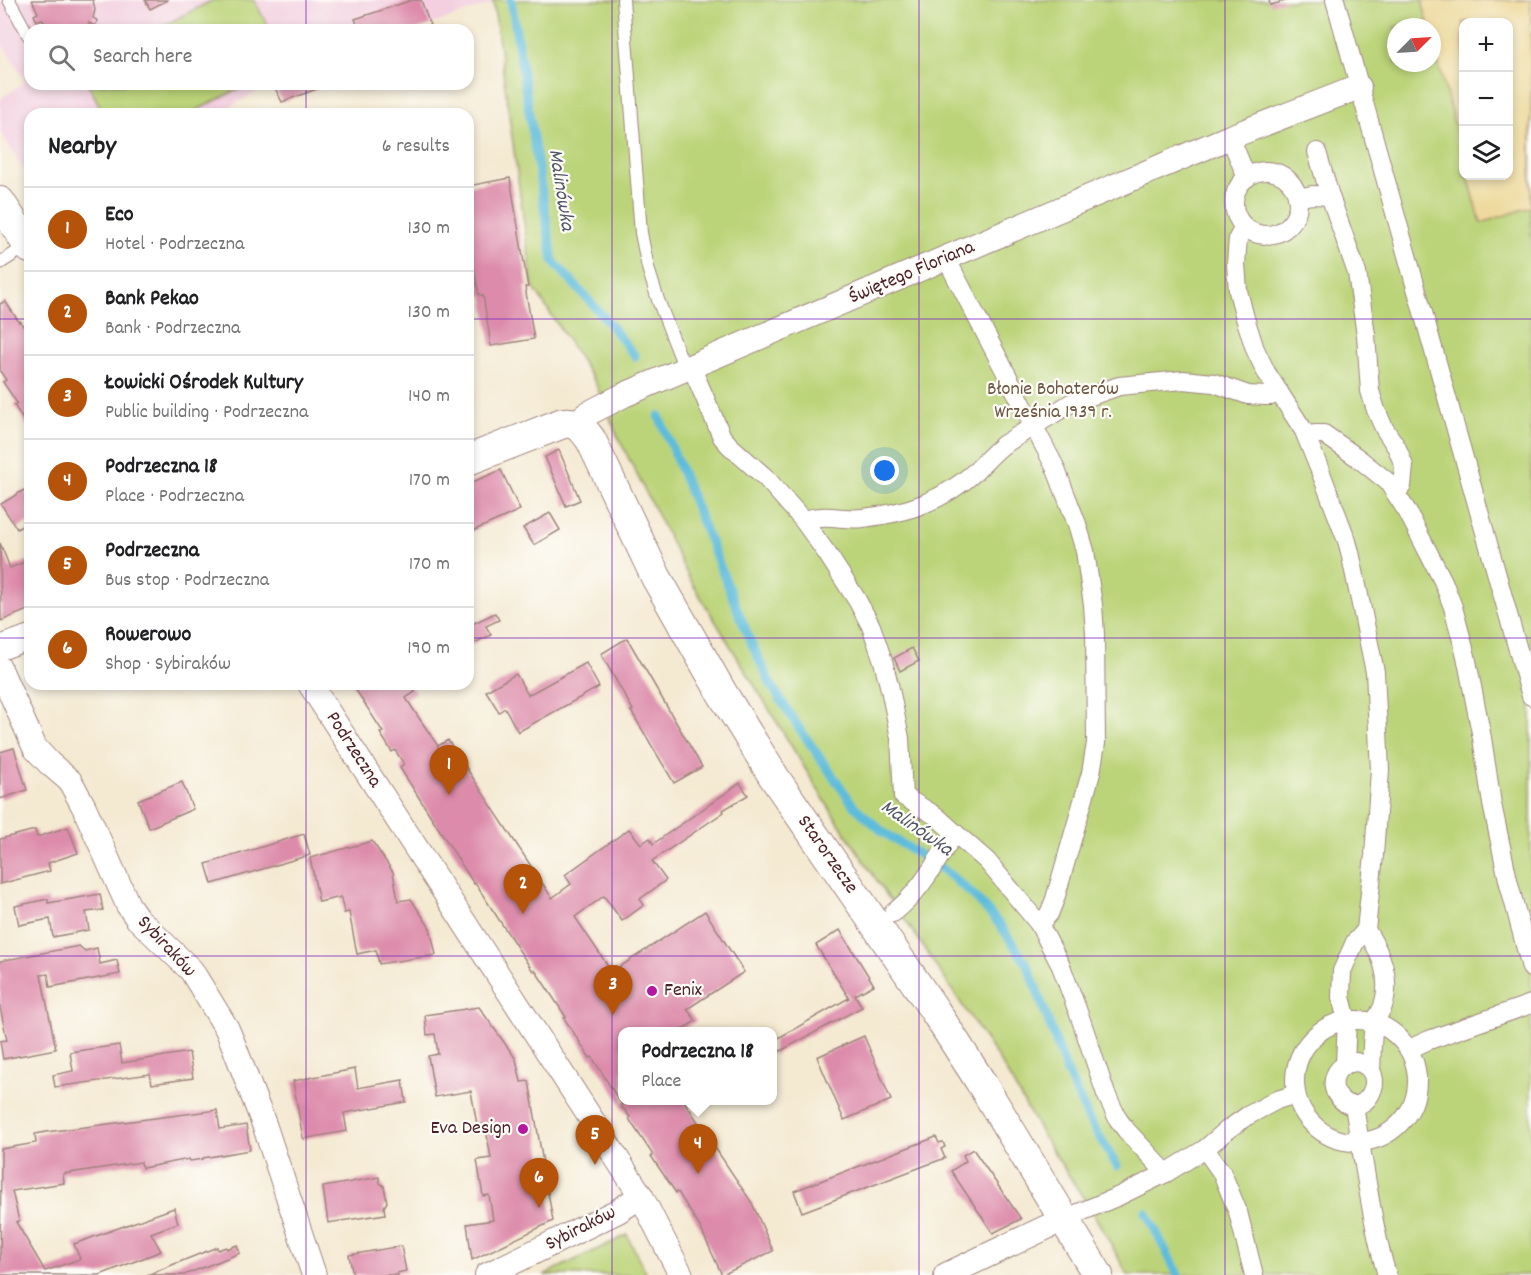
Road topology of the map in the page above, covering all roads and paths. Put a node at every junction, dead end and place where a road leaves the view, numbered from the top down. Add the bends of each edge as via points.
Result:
1 (9, 0) edge
2 (622, 0) edge
3 (1335, 0) edge
4 (24, 28) edge
5 (1359, 87) junction
6 (1230, 138) junction
7 (1317, 152) dead end
8 (1247, 178) junction
9 (1330, 196) junction
10 (1297, 198) junction
11 (0, 202) edge
12 (1244, 226) junction
13 (24, 239) edge
14 (24, 250) edge
15 (946, 258) junction
16 (0, 263) edge
17 (680, 371) junction
18 (1279, 392) junction
19 (576, 423) junction
20 (1034, 426) junction
21 (1306, 436) junction
22 (474, 458) edge
23 (1396, 493) junction
24 (803, 520) junction
25 (24, 639) edge
26 (0, 648) edge
27 (0, 669) edge
28 (314, 690) edge
29 (1531, 696) edge
30 (955, 833) junction
31 (893, 913) dead end
32 (1039, 924) junction
33 (1366, 930) junction
34 (1531, 968) edge
35 (1531, 1004) edge
36 (1347, 1020) junction
37 (1375, 1022) junction
38 (1409, 1050) junction
39 (1344, 1064) junction
40 (1371, 1071) junction
41 (1296, 1094) junction
42 (1354, 1105) junction
43 (1360, 1143) junction
44 (1205, 1149) junction
45 (1166, 1173) junction
46 (641, 1196) junction
47 (1064, 1219) junction
48 (314, 1275) edge
49 (487, 1275) edge
50 (681, 1275) edge
51 (946, 1275) edge
52 (1098, 1275) edge
53 (1254, 1275) edge
54 (1387, 1275) edge

1 - 4 lane
2 - 17 lane via 641,233
3 - 5 street
5 - 6 street, Świętego Floriana
5 - 29 street
6 - 8 street
6 - 15 street, Świętego Floriana
7 - 9 street
8 - 10 street via 1258,172 1272,172 1293,186
8 - 12 street via 1233,201
9 - 10 street
9 - 23 street via 1357,273 1370,390 1404,466 1402,486
10 - 12 street via 1293,220 1275,234 1253,233
11 - 13 street
12 - 18 street via 1238,238 1238,291 1255,349
14 - 16 lane
15 - 17 street, Świętego Floriana
15 - 20 street
17 - 19 street, Świętego Floriana via 624,395
17 - 24 street via 730,446 766,478
18 - 20 street via 1271,396 1248,395 1214,383 1183,380 1119,386 1071,403
18 - 21 street
19 - 22 street, Świętego Floriana via 554,425
19 - 47 street, Starorzecze via 591,440 656,577 728,702 774,777 935,1011
20 - 24 street via 993,453 956,488 931,502 901,513
20 - 32 street via 1055,467 1085,551 1094,615 1097,703 1091,773 1055,898
21 - 23 street via 1324,434 1388,482
21 - 33 street via 1350,552 1374,672 1380,770
23 - 34 street via 1453,607 1466,656 1508,880
24 - 30 street via 871,626 900,738 903,796
25 - 26 street
27 - 48 street, Sybiraków via 35,748 70,781 128,904 137,918 191,970 226,1029 265,1127
28 - 46 street, Podrzeczna
30 - 31 street via 904,905
30 - 32 street via 987,861
32 - 45 street via 1061,966 1118,1119
33 - 36 street via 1354,942 1342,971 1341,997
33 - 37 street via 1385,967 1383,1006
35 - 38 street
36 - 37 street
36 - 39 street
36 - 41 street via 1328,1026 1312,1038 1300,1055 1295,1074
37 - 38 street via 1400,1038
37 - 40 street
38 - 43 street via 1417,1069 1417,1090 1411,1110 1398,1126 1380,1138
39 - 40 street via 1363,1063
39 - 42 street via 1333,1081 1335,1092 1343,1102
40 - 42 street via 1373,1091 1368,1100
41 - 43 street via 1302,1110 1326,1135
41 - 44 street via 1247,1116
42 - 43 street
43 - 54 street
44 - 45 street
44 - 53 street via 1222,1173 1238,1212
45 - 47 street
46 - 49 street, Sybiraków
46 - 50 street, Podrzeczna
47 - 51 street
47 - 52 street, Starorzecze

